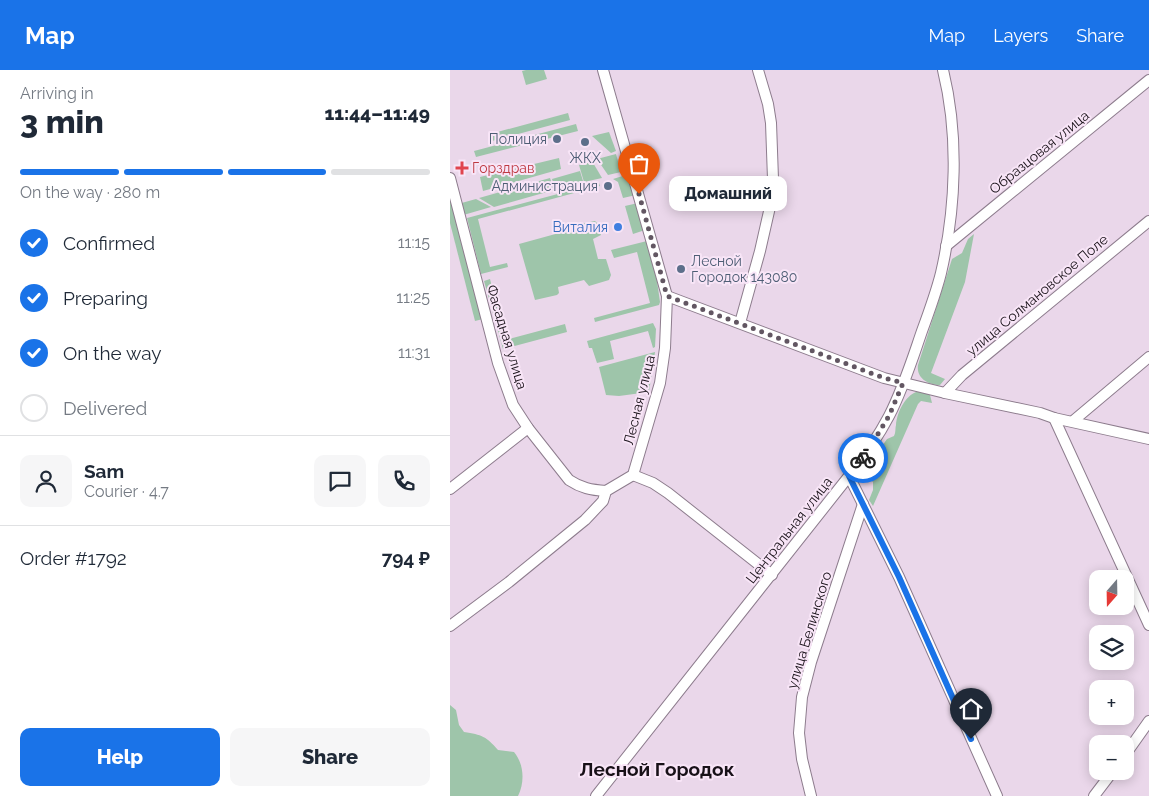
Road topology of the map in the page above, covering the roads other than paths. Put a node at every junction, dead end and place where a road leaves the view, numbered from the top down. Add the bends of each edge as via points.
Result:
1 (603, 70) edge
2 (758, 70) edge
3 (943, 70) edge
4 (1149, 80) edge
5 (450, 178) edge
6 (1149, 221) edge
7 (946, 246) junction
8 (667, 296) junction
9 (740, 323) junction
10 (1149, 357) edge
11 (903, 383) junction
12 (945, 393) junction
13 (1054, 418) junction
14 (1073, 421) junction
15 (528, 428) junction
16 (1149, 439) edge
17 (633, 475) junction
18 (849, 476) junction
19 (450, 489) edge
20 (606, 491) junction
21 (863, 504) junction
22 (772, 575) junction
23 (1149, 625) edge
24 (450, 626) edge
25 (1149, 721) edge
26 (1134, 742) edge
27 (1107, 780) edge
28 (596, 796) edge
29 (812, 796) edge
30 (997, 796) edge
31 (1094, 796) edge

1 - 8 street, Лесная улица
2 - 9 street via 771,123 773,178 770,208
3 - 7 street, Центральная улица via 952,122 953,163
4 - 7 street, Образцовая улица
5 - 15 street, Фасадная улица via 498,363 513,405
6 - 12 street, улица Солмановское Поле via 962,375
7 - 11 street, Центральная улица via 932,302
8 - 9 street
8 - 17 street, Лесная улица via 666,348 660,383
9 - 11 street
10 - 14 street
11 - 12 street
11 - 18 street, Центральная улица via 889,416
12 - 13 street
13 - 14 street
13 - 23 street
14 - 16 street
15 - 19 street
15 - 20 street, Фасадная улица via 569,480 591,490
17 - 20 street
17 - 22 street via 668,493
18 - 21 street
18 - 22 street, Центральная улица
20 - 24 street via 603,501 570,533
21 - 29 street, улица Белинского via 802,697 799,733
21 - 30 street
22 - 28 street, Центральная улица
25 - 26 street
27 - 31 street

